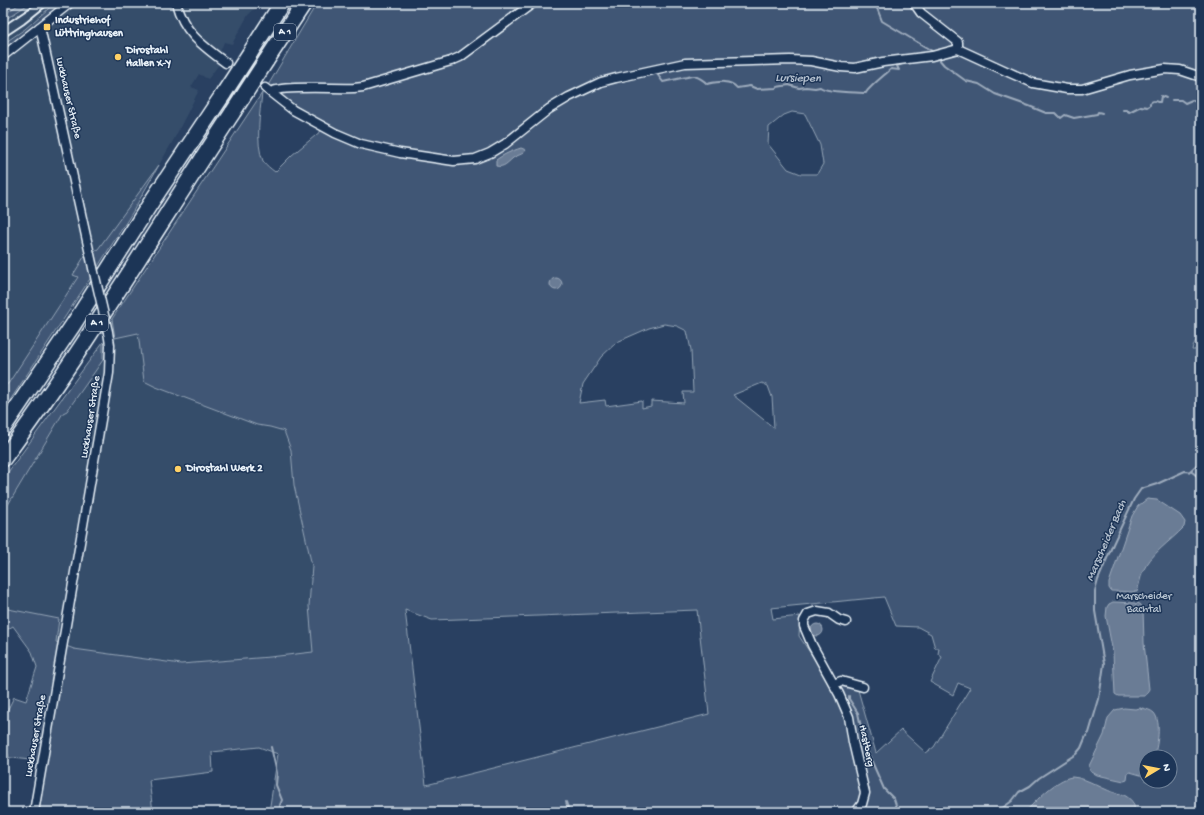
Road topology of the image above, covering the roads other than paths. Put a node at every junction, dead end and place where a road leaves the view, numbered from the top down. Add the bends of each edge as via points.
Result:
1 (70, 3) edge
2 (176, 3) edge
3 (282, 3) edge
4 (304, 3) edge
5 (533, 3) edge
6 (914, 3) edge
7 (40, 27) junction
8 (958, 49) junction
9 (3, 56) edge
10 (226, 63) tunnel mouth
11 (1201, 78) edge
12 (3, 428) edge
13 (3, 459) edge
14 (846, 622) dead end
15 (834, 684) junction
16 (863, 687) dead end
17 (34, 812) edge
18 (856, 812) edge

1 - 7 street
2 - 10 street via 183,22 202,46
3 - 12 highway, A 1, bridge
4 - 13 highway, A 1, bridge via 91,331
5 - 8 street via 451,61 363,87 268,90 293,110 335,133 366,146 445,161 467,160 485,155 505,144 541,114 561,102 600,82 616,78 679,64 713,62 790,60 856,68 932,56
6 - 8 street via 922,13 958,42
7 - 9 street
7 - 17 street, Luckhauser Straße, bridge via 108,332 110,356
8 - 11 street via 1033,83 1067,89 1082,89 1136,73 1165,69 1180,70
14 - 15 street, Hastberg via 821,611 811,612 804,621 807,635
15 - 16 street via 841,681
15 - 18 street, Hastberg via 849,717 864,787 863,801

